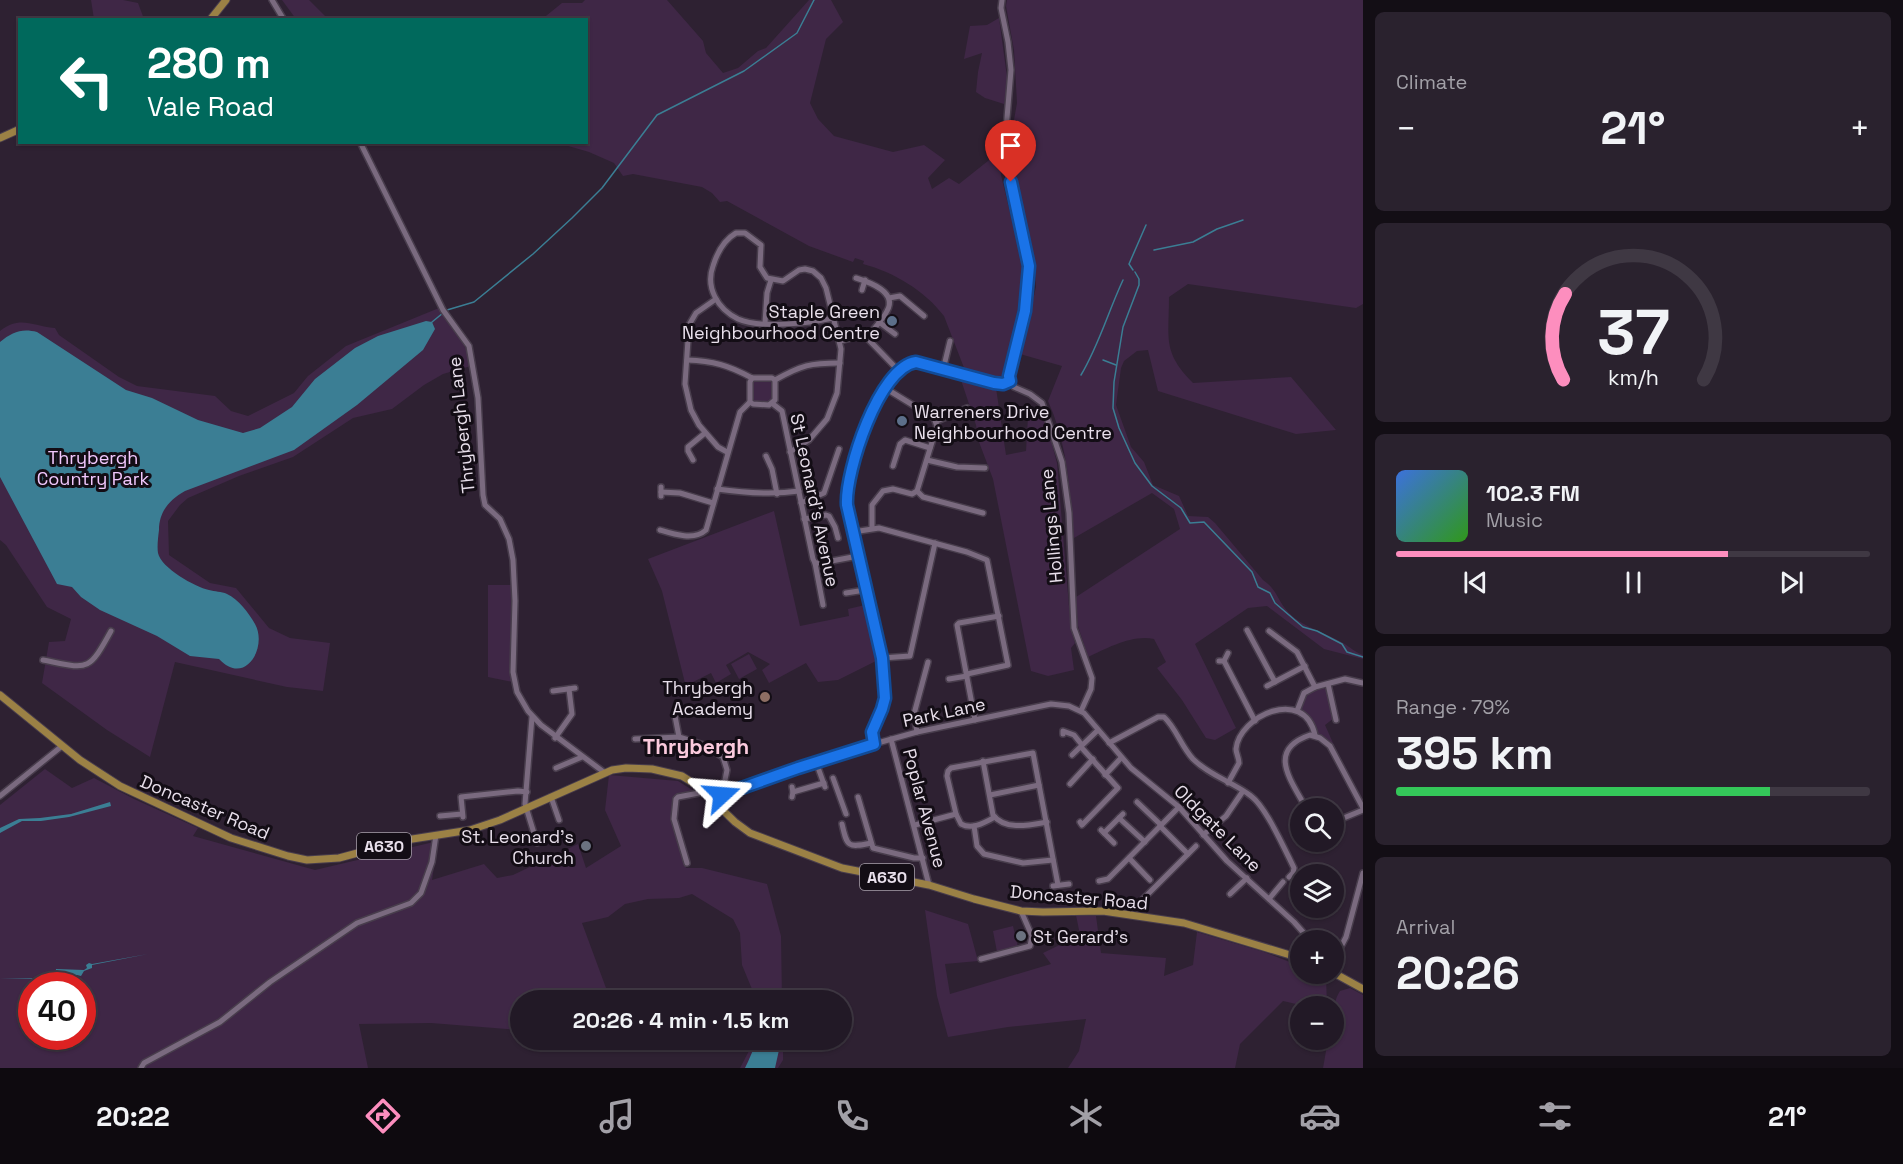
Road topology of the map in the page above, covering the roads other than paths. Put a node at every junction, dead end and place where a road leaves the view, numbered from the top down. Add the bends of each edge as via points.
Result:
1 (226, 0) edge
2 (272, 0) edge
3 (1002, 0) edge
4 (212, 18) edge
5 (283, 18) edge
6 (18, 130) edge
7 (0, 138) edge
8 (361, 144) edge
9 (856, 278) dead end
10 (771, 280) junction
11 (865, 280) junction
12 (862, 290) dead end
13 (889, 298) junction
14 (716, 299) junction
15 (924, 315) dead end
16 (833, 318) junction
17 (879, 322) junction
18 (765, 323) junction
19 (895, 334) dead end
20 (867, 338) junction
21 (840, 341) junction
22 (950, 341) dead end
23 (687, 360) junction
24 (840, 363) junction
25 (898, 370) junction
26 (943, 370) junction
27 (752, 378) junction
28 (776, 380) junction
29 (1010, 381) junction
30 (885, 388) junction
31 (750, 402) junction
32 (773, 404) junction
33 (967, 408) dead end
34 (937, 422) junction
35 (705, 433) junction
36 (930, 448) junction
37 (839, 449) dead end
38 (790, 452) junction
39 (728, 453) junction
40 (766, 456) dead end
41 (693, 460) dead end
42 (927, 460) junction
43 (893, 466) dead end
44 (985, 468) dead end
45 (717, 489) junction
46 (799, 491) junction
47 (917, 491) junction
48 (661, 492) dead end
49 (777, 494) junction
50 (713, 503) junction
51 (801, 503) junction
52 (982, 513) dead end
53 (804, 519) junction
54 (872, 528) junction
55 (853, 532) junction
56 (661, 538) dead end
57 (838, 538) dead end
58 (935, 543) junction
59 (858, 556) junction
60 (815, 563) junction
61 (865, 590) junction
62 (846, 593) dead end
63 (823, 605) dead end
64 (999, 616) junction
65 (1275, 627) dead end
66 (1246, 630) dead end
67 (111, 631) dead end
68 (1228, 653) dead end
69 (882, 658) junction
70 (43, 660) dead end
71 (928, 662) dead end
72 (1305, 666) junction
73 (967, 675) junction
74 (949, 679) dead end
75 (1275, 682) junction
76 (1363, 683) edge
77 (1328, 684) junction
78 (1268, 686) dead end
79 (1315, 687) junction
80 (553, 691) dead end
81 (0, 695) edge
82 (1081, 711) junction
83 (1297, 711) junction
84 (675, 716) dead end
85 (532, 717) junction
86 (975, 720) junction
87 (1255, 721) junction
88 (1336, 722) dead end
89 (1098, 730) junction
90 (916, 732) junction
91 (1063, 734) dead end
92 (1315, 735) junction
93 (678, 737) junction
94 (555, 738) junction
95 (635, 739) dead end
96 (891, 739) junction
97 (1109, 743) junction
98 (874, 744) junction
99 (62, 746) junction
100 (1082, 746) junction
101 (1072, 755) dead end
102 (582, 757) junction
103 (1121, 758) junction
104 (1093, 759) junction
105 (983, 761) junction
106 (816, 762) junction
107 (556, 768) dead end
108 (605, 773) junction
109 (1105, 775) junction
110 (1070, 783) dead end
111 (1228, 783) junction
112 (825, 785) junction
113 (1039, 785) junction
114 (1243, 791) junction
115 (527, 792) junction
116 (792, 792) dead end
117 (699, 793) dead end
118 (722, 795) junction
119 (990, 795) junction
120 (0, 796) edge
121 (551, 797) junction
122 (858, 797) dead end
123 (1301, 798) edge
124 (714, 799) junction
125 (1137, 802) dead end
126 (526, 807) junction
127 (1179, 807) junction
128 (1363, 809) edge
129 (846, 814) dead end
130 (956, 814) junction
131 (440, 816) dead end
132 (995, 818) junction
133 (1344, 818) edge
134 (559, 820) dead end
135 (1047, 822) junction
136 (1080, 822) dead end
137 (842, 824) dead end
138 (915, 825) junction
139 (974, 826) junction
140 (1160, 826) junction
141 (436, 835) junction
142 (1203, 835) junction
143 (1145, 842) junction
144 (537, 843) dead end
145 (871, 843) junction
146 (1114, 843) dead end
147 (1196, 846) dead end
148 (1188, 854) junction
149 (923, 858) junction
150 (1129, 858) junction
151 (1053, 860) junction
152 (687, 863) dead end
153 (1148, 867) dead end
154 (1143, 872) junction
155 (1363, 873) edge
156 (1289, 876) dead end
157 (1247, 878) junction
158 (1150, 880) dead end
159 (1099, 881) dead end
160 (1283, 882) dead end
161 (1069, 884) dead end
162 (929, 885) junction
163 (1230, 894) dead end
164 (1143, 899) dead end
165 (1269, 899) junction
166 (1021, 911) junction
167 (1301, 930) edge
168 (1344, 942) edge
169 (1290, 955) edge
170 (981, 959) dead end
171 (1344, 978) edge
172 (1363, 989) edge
173 (141, 1068) edge

1 - 4 main road
2 - 5 street
3 - 29 street via 1011,70 1004,147 1029,266 1025,311
6 - 7 main road
8 - 85 street, Thrybergh Lane via 443,310 471,353 478,398 483,495 488,509 503,524 513,560 515,686
9 - 11 street
10 - 14 street via 760,267 759,242 745,233 736,233 724,242 711,269 710,283
10 - 16 street via 783,281 805,269 813,271 824,282
10 - 18 street
11 - 12 street
11 - 13 street
13 - 15 street via 900,296
13 - 17 street via 888,311
14 - 18 street via 739,320
14 - 23 street via 696,313 689,325
16 - 18 street via 808,324
16 - 21 street
17 - 19 street
17 - 20 street
20 - 21 street
20 - 25 street
21 - 24 street
22 - 26 street
23 - 27 street via 723,364
23 - 35 street via 688,402
24 - 28 street via 803,365
24 - 38 street via 837,393 827,419 809,440
25 - 26 street via 916,362
25 - 30 street
26 - 29 street via 994,383
27 - 28 street
27 - 31 street
28 - 32 street
29 - 82 street, Hollings Lane via 1042,403 1062,462 1069,513 1074,628 1092,678
30 - 34 street
30 - 55 street via 868,419 848,489
31 - 32 street
31 - 39 street via 740,412
32 - 38 street, St Leonard's Avenue via 782,411
33 - 34 street
34 - 36 street
35 - 39 street
35 - 41 street via 688,447
36 - 42 street
36 - 43 street via 905,440
37 - 51 street via 824,494
38 - 46 street, St Leonard's Avenue
39 - 45 street
40 - 49 street
42 - 44 street
42 - 47 street
45 - 49 street
45 - 50 street
46 - 49 street
46 - 51 street, St Leonard's Avenue
47 - 52 street via 923,497
47 - 54 street via 883,491 872,506
48 - 50 street
50 - 56 street via 704,533 662,531
51 - 53 street, St Leonard's Avenue
53 - 57 street via 829,516
53 - 60 street, St Leonard's Avenue
54 - 55 street
54 - 58 street
55 - 59 street
58 - 64 street via 987,560
58 - 69 street via 910,656
59 - 60 street
59 - 61 street
60 - 63 street, St Leonard's Avenue
61 - 62 street
61 - 69 street
64 - 73 street via 1008,665
64 - 73 street via 958,624
65 - 72 street via 1270,632 1297,652
66 - 75 street
67 - 70 street via 89,664
68 - 87 street via 1221,661
69 - 98 street via 885,698 872,732
71 - 90 street via 914,714
72 - 75 street
72 - 79 street
73 - 74 street
73 - 86 street
75 - 78 street
76 - 77 street via 1345,679
77 - 79 street
77 - 88 street
79 - 83 street via 1304,693
80 - 94 street via 572,688 572,714
81 - 99 main road, A630
82 - 86 street, Park Lane via 1051,704
82 - 89 street, Oldgate Lane
83 - 87 street via 1281,709
83 - 92 street via 1310,721
84 - 93 street
85 - 94 street
85 - 115 street
86 - 90 street, Park Lane
87 - 111 street via 1239,741 1239,763
89 - 97 street, Oldgate Lane
89 - 100 street
90 - 96 street, Park Lane
91 - 100 street via 1071,733
92 - 123 street via 1292,743 1284,757
92 - 128 street via 1330,746
93 - 95 street
93 - 118 street via 723,756 727,770
94 - 102 street
96 - 98 street, Park Lane
96 - 138 street, Poplar Avenue
97 - 103 street, Oldgate Lane
97 - 111 street via 1164,717 1191,757
98 - 106 street, Park Lane
99 - 120 street
99 - 141 main road, Doncaster Road / A630 via 101,776 143,798 231,838 288,856 339,858
100 - 101 street
100 - 104 street
102 - 107 street
102 - 108 street
103 - 109 street
103 - 127 street, Oldgate Lane
104 - 109 street
104 - 110 street
105 - 113 street via 1033,753
105 - 119 street
105 - 130 street via 948,771
106 - 112 street
106 - 118 street, Park Lane
108 - 121 main road, Doncaster Road / A630
108 - 124 main road, Doncaster Road / A630 via 638,768 672,772
109 - 136 street via 1118,788 1082,825
111 - 114 street
112 - 116 street
112 - 129 street via 833,780
113 - 119 street
113 - 135 street
114 - 142 street via 1229,813
114 - 156 street via 1263,808 1294,868
115 - 126 street
115 - 131 street via 461,797 463,815
117 - 152 street via 676,799 674,819
118 - 124 street, Park Lane
119 - 132 street
121 - 126 main road, Doncaster Road / A630
121 - 134 street
122 - 145 street
124 - 162 main road, Doncaster Road / A630 via 743,829 758,836 842,868
125 - 140 street
126 - 141 main road, Doncaster Road / A630 via 478,828
126 - 144 street
127 - 140 street
127 - 142 street, Oldgate Lane
128 - 133 street
130 - 138 street
130 - 139 street via 963,826
132 - 135 street via 1016,825
132 - 139 street
135 - 151 street
137 - 145 street via 850,845
138 - 149 street, Poplar Avenue
139 - 151 street via 977,846 984,854 1023,863
140 - 143 street
140 - 148 street
141 - 173 street via 421,893 411,903 357,923 270,982 220,1022
142 - 157 street, Oldgate Lane
143 - 146 street via 1121,816 1103,832
143 - 150 street
145 - 149 street via 877,851
147 - 148 street
148 - 164 street
149 - 162 street, Poplar Avenue
150 - 154 street
150 - 159 street via 1108,879
151 - 161 street via 1055,886
153 - 154 street
154 - 158 street
155 - 168 street
157 - 163 street
157 - 165 street, Oldgate Lane
160 - 165 street
162 - 166 main road, Doncaster Road / A630
165 - 167 street, Oldgate Lane
166 - 169 main road, Doncaster Road / A630 via 1130,915 1194,926
166 - 170 street via 1032,936 1030,946
171 - 172 main road

